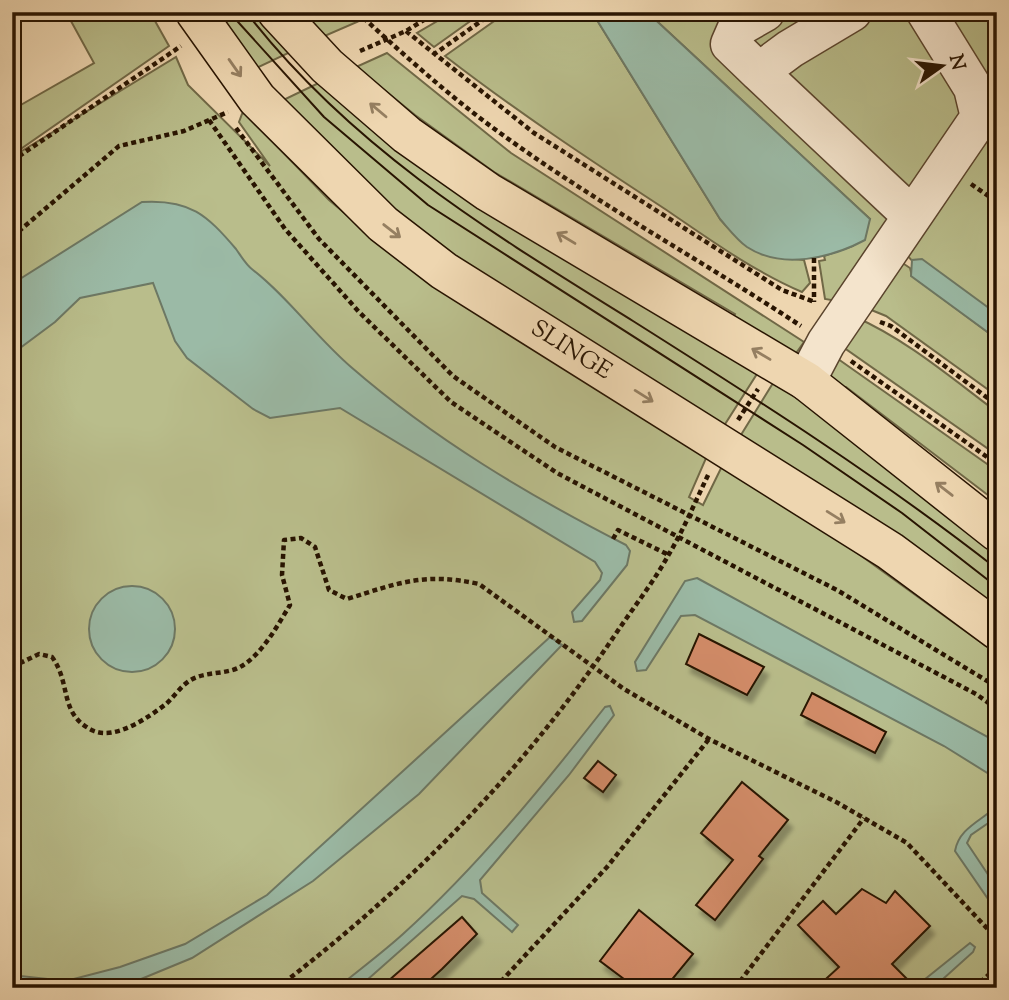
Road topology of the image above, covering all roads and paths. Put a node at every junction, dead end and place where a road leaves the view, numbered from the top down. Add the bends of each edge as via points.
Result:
1 (276, 12) edge
2 (357, 12) edge
3 (437, 12) edge
4 (494, 12) edge
5 (765, 12) edge
6 (852, 12) edge
7 (926, 12) edge
8 (188, 29) edge
9 (406, 31) junction
10 (387, 39) junction
11 (433, 54) junction
12 (759, 72) junction
13 (209, 120) junction
14 (12, 161) edge
15 (912, 216) junction
16 (12, 237) edge
17 (814, 258) dead end
18 (832, 305) junction
19 (813, 334) junction
20 (806, 381) junction
21 (997, 405) edge
22 (997, 464) edge
23 (997, 532) edge
24 (613, 539) dead end
25 (997, 630) edge
26 (594, 666) junction
27 (12, 667) edge
28 (997, 687) edge
29 (997, 709) edge
30 (709, 739) junction
31 (864, 818) junction
32 (997, 939) edge
33 (997, 967) edge
34 (277, 988) edge
35 (495, 988) edge
36 (734, 988) edge
37 (974, 988) edge

20 -> 1 main road via 478,185 407,135 327,66
2 - 10 path
3 - 9 path
4 - 11 path
5 - 12 lane via 737,28 730,44
6 - 12 lane
7 - 15 lane via 973,88 979,117
8 - 14 path
8 -> 25 main road, SLINGE via 383,224 424,255 890,551
9 - 10 path
9 - 11 path
10 - 19 path via 499,132 571,182
11 - 18 path via 534,133 782,290
12 - 15 lane
13 - 16 path via 184,131 119,146
13 - 28 path via 226,114 320,239 453,376 555,447 837,590
13 - 29 path via 285,229 359,312 451,402 557,473
15 - 18 lane
17 - 18 path
18 - 19 lane
18 - 19 path
18 - 21 path via 891,326
19 - 20 lane
19 - 22 path
23 -> 20 main road
24 - 26 path via 618,530 669,555
26 - 27 path via 479,584 453,578 413,578 347,599 329,590 315,547 301,538 284,540 282,575 290,605 269,638 239,667 189,681 167,703 136,723 110,733 95,731 77,720 68,709 62,671 51,657 39,654
26 - 30 path
26 - 34 path via 510,775 430,859
30 - 31 path
30 - 35 path via 607,867
31 - 32 path via 907,843
31 - 36 path
33 - 37 path

